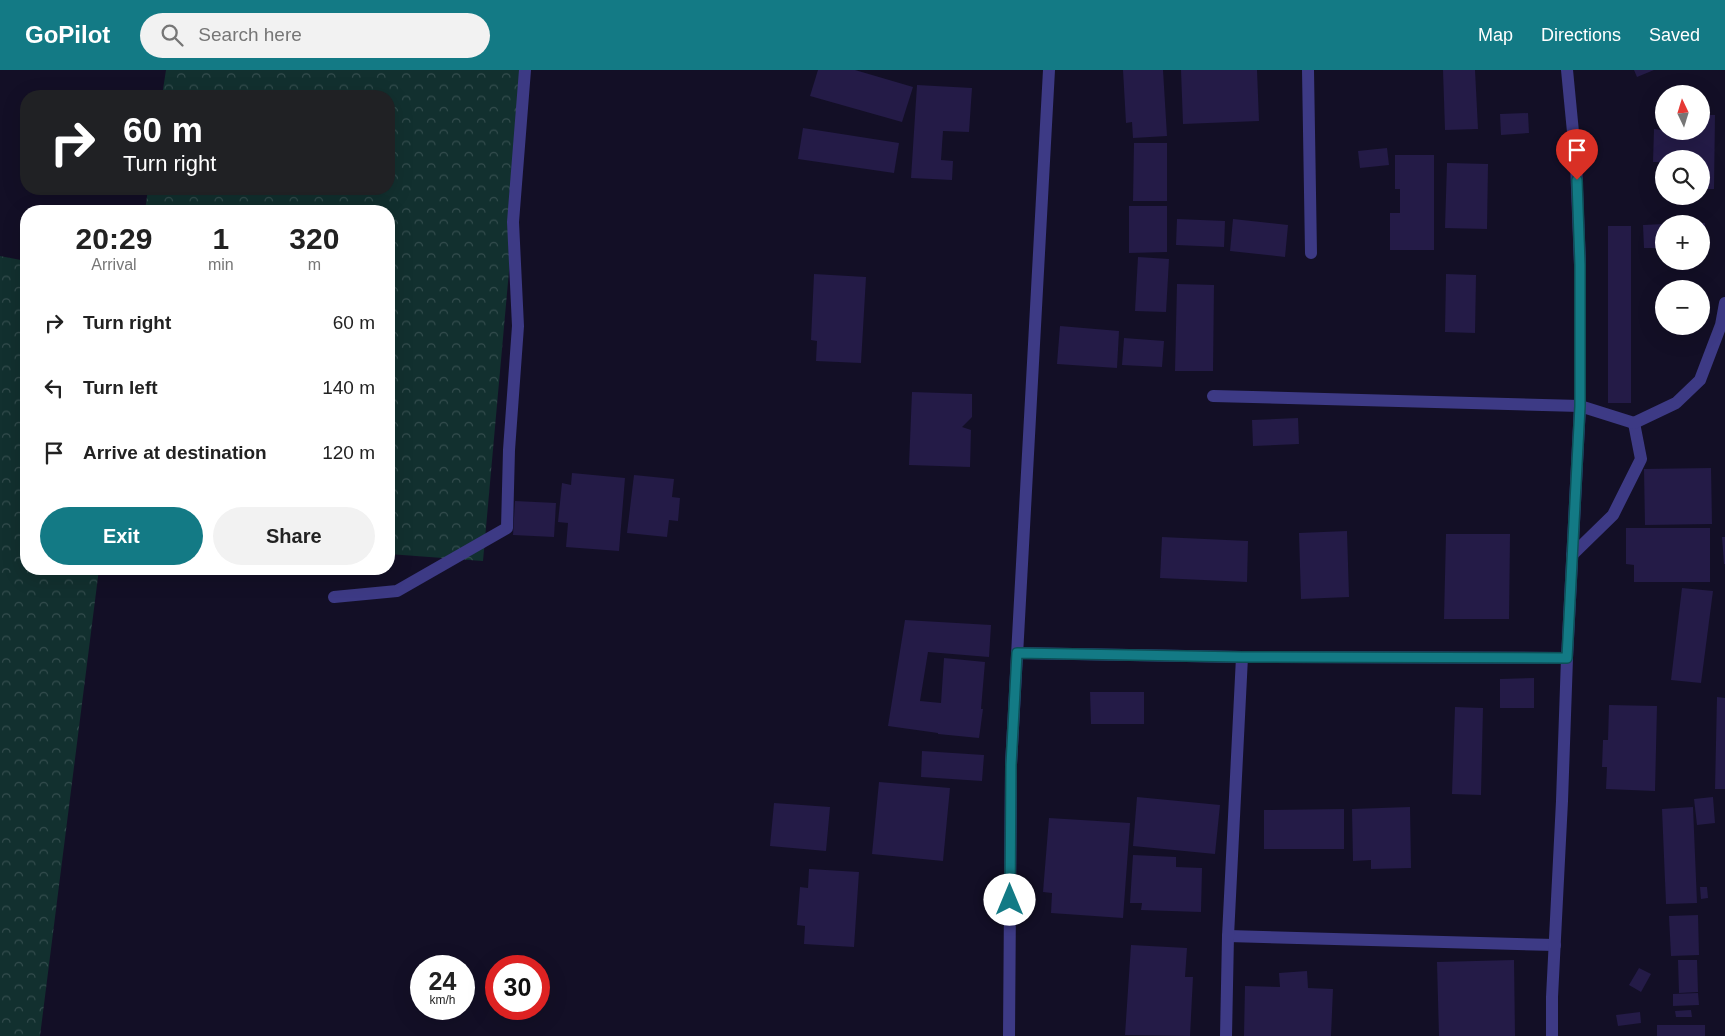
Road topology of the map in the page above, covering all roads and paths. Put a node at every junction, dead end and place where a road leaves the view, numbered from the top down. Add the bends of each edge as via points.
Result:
1 (525, 70) edge
2 (1049, 70) edge
3 (1308, 70) edge
4 (1567, 70) edge
5 (1311, 254) dead end
6 (1725, 303) edge
7 (1213, 396) dead end
8 (1580, 406) junction
9 (1634, 423) junction
10 (1572, 556) junction
11 (334, 597) dead end
12 (1017, 653) junction
13 (1242, 657) junction
14 (1567, 658) junction
15 (1228, 936) junction
16 (1555, 945) junction
17 (1009, 1036) edge
18 (1226, 1036) edge
19 (1552, 1036) edge

1 - 11 street via 513,222 518,326 509,450 508,528 397,591
2 - 12 street
3 - 5 street
4 - 8 street via 1580,246
6 - 9 street via 1721,324 1700,380 1676,403
7 - 8 street
8 - 9 street
8 - 10 street
9 - 10 street via 1641,459 1613,516
10 - 14 street
12 - 13 street
12 - 17 street via 1011,765
13 - 14 street
13 - 15 street
14 - 16 street
15 - 16 street
15 - 18 street
16 - 19 street

